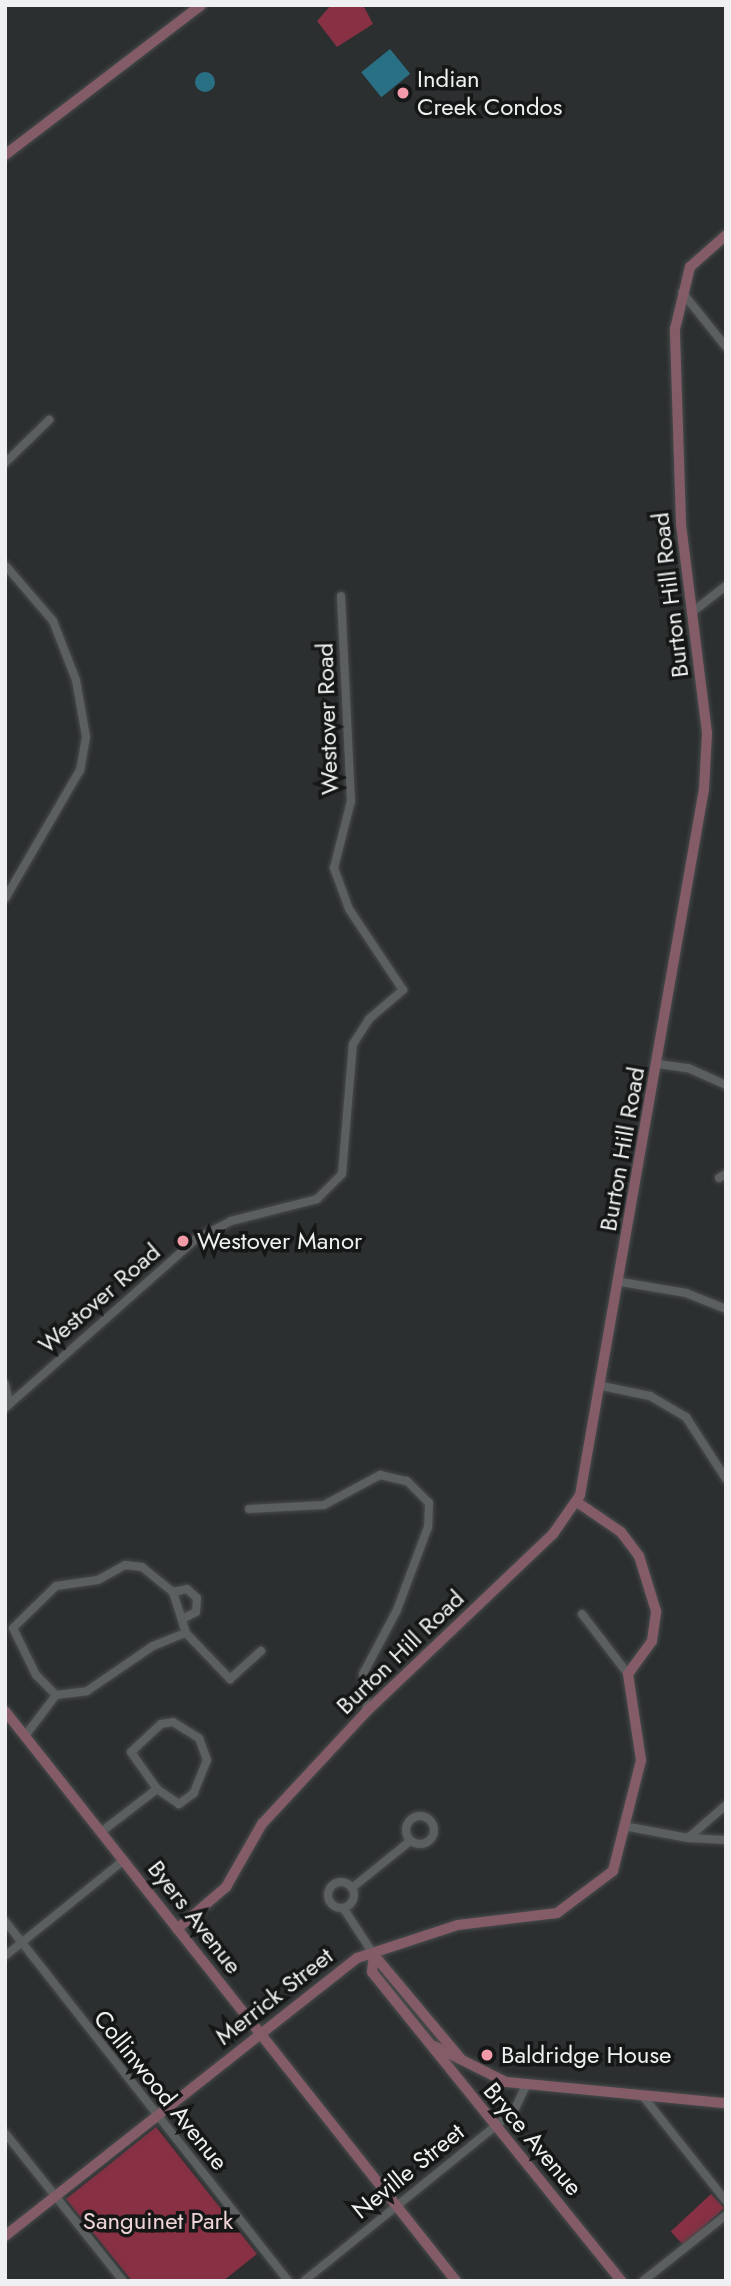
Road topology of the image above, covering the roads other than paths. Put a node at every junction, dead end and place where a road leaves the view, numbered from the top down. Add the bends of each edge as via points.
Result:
1 (201, 5) edge
2 (5, 155) edge
3 (726, 235) edge
4 (680, 290) junction
5 (726, 347) edge
6 (49, 420) dead end
7 (5, 463) edge
8 (5, 565) edge
9 (726, 586) edge
10 (341, 596) dead end
11 (695, 610) junction
12 (5, 899) edge
13 (658, 1064) junction
14 (726, 1085) edge
15 (621, 1282) junction
16 (726, 1309) edge
17 (5, 1384) edge
18 (602, 1386) junction
19 (8, 1398) junction
20 (5, 1408) edge
21 (726, 1479) edge
22 (577, 1502) junction
23 (249, 1509) dead end
24 (173, 1592) junction
25 (582, 1614) dead end
26 (184, 1618) junction
27 (186, 1633) junction
28 (261, 1651) dead end
29 (628, 1674) junction
30 (56, 1695) junction
31 (5, 1711) edge
32 (367, 1711) junction
33 (25, 1736) junction
34 (157, 1789) junction
35 (726, 1805) edge
36 (629, 1827) junction
37 (101, 1832) junction
38 (688, 1838) junction
39 (726, 1840) edge
40 (410, 1841) dead end
41 (124, 1860) junction
42 (352, 1888) junction
43 (344, 1909) junction
44 (5, 1922) edge
45 (177, 1929) junction
46 (22, 1942) junction
47 (374, 1955) junction
48 (5, 1956) edge
49 (260, 2033) junction
50 (429, 2043) junction
51 (467, 2065) junction
52 (526, 2085) junction
53 (642, 2095) junction
54 (726, 2103) edge
55 (159, 2118) junction
56 (494, 2127) junction
57 (5, 2133) edge
58 (57, 2198) junction
59 (726, 2201) edge
60 (396, 2205) junction
61 (726, 2215) edge
62 (5, 2236) edge
63 (122, 2281) edge
64 (288, 2281) edge
65 (304, 2281) edge
66 (456, 2281) edge
67 (621, 2281) edge
68 (643, 2281) edge

1 - 2 street
3 - 4 street, Burton Hill Road via 697,258
4 - 5 street
4 - 11 street, Burton Hill Road via 678,468
6 - 7 street
8 - 12 street via 34,591 53,621 76,680 86,737 80,770
9 - 11 street
10 - 19 street, Westover Road via 351,781 334,868 349,909 403,989 363,1025 353,1044 342,1174 317,1199 231,1221 196,1239
11 - 13 street, Burton Hill Road via 706,770
13 - 14 street via 688,1068
13 - 15 street, Burton Hill Road
15 - 16 street via 686,1293
15 - 18 street, Burton Hill Road
17 - 19 street
18 - 21 street via 650,1396 687,1417
18 - 22 street, Burton Hill Road
19 - 20 street
22 - 29 street via 621,1532 649,1579 655,1629
22 - 32 street, Burton Hill Road via 553,1534
23 - 32 street via 324,1505 380,1475 407,1481 429,1503 428,1527 397,1610 363,1674
24 - 26 street
24 - 26 street via 187,1589 197,1598 196,1612
24 - 30 street via 142,1567 125,1565 98,1580 71,1580 32,1603 13,1628 36,1675
25 - 29 street
26 - 27 street
27 - 28 street via 230,1679
27 - 30 street via 87,1691
29 - 36 street, Merrick Street via 641,1760
30 - 33 street
31 - 33 street, Byers Avenue
32 - 45 street, Burton Hill Road via 262,1824 226,1887
33 - 37 street, Byers Avenue
34 - 34 street via 131,1752 161,1724 180,1723 200,1740 205,1772 185,1803
34 - 37 street
35 - 38 street
36 - 38 street
36 - 47 street, Merrick Street via 613,1871 557,1913 458,1925
37 - 41 street, Byers Avenue
38 - 39 street
40 - 42 street
41 - 45 street, Byers Avenue
41 - 46 street
42 - 43 street via 352,1904
42 - 43 street via 344,1882 328,1890 328,1900
43 - 47 street, Bryce Avenue
44 - 46 street, Collinwood Avenue
45 - 49 street, Byers Avenue
46 - 48 street
46 - 55 street, Collinwood Avenue
47 - 49 street, Merrick Street via 342,1968
47 - 50 street, Bryce Avenue via 372,1972
47 - 51 street, Bryce Avenue
49 - 55 street, Merrick Street
49 - 60 street, Byers Avenue
50 - 51 street
50 - 56 street, Bryce Avenue
51 - 52 street
52 - 53 street
52 - 56 street, Neville Street via 514,2111
53 - 54 street
53 - 59 street
55 - 58 street, Merrick Street
55 - 64 street, Collinwood Avenue
56 - 60 street, Neville Street
56 - 67 street, Bryce Avenue
57 - 58 street
58 - 62 street, Merrick Street
58 - 63 street
60 - 65 street, Neville Street
60 - 66 street, Byers Avenue
61 - 68 street

